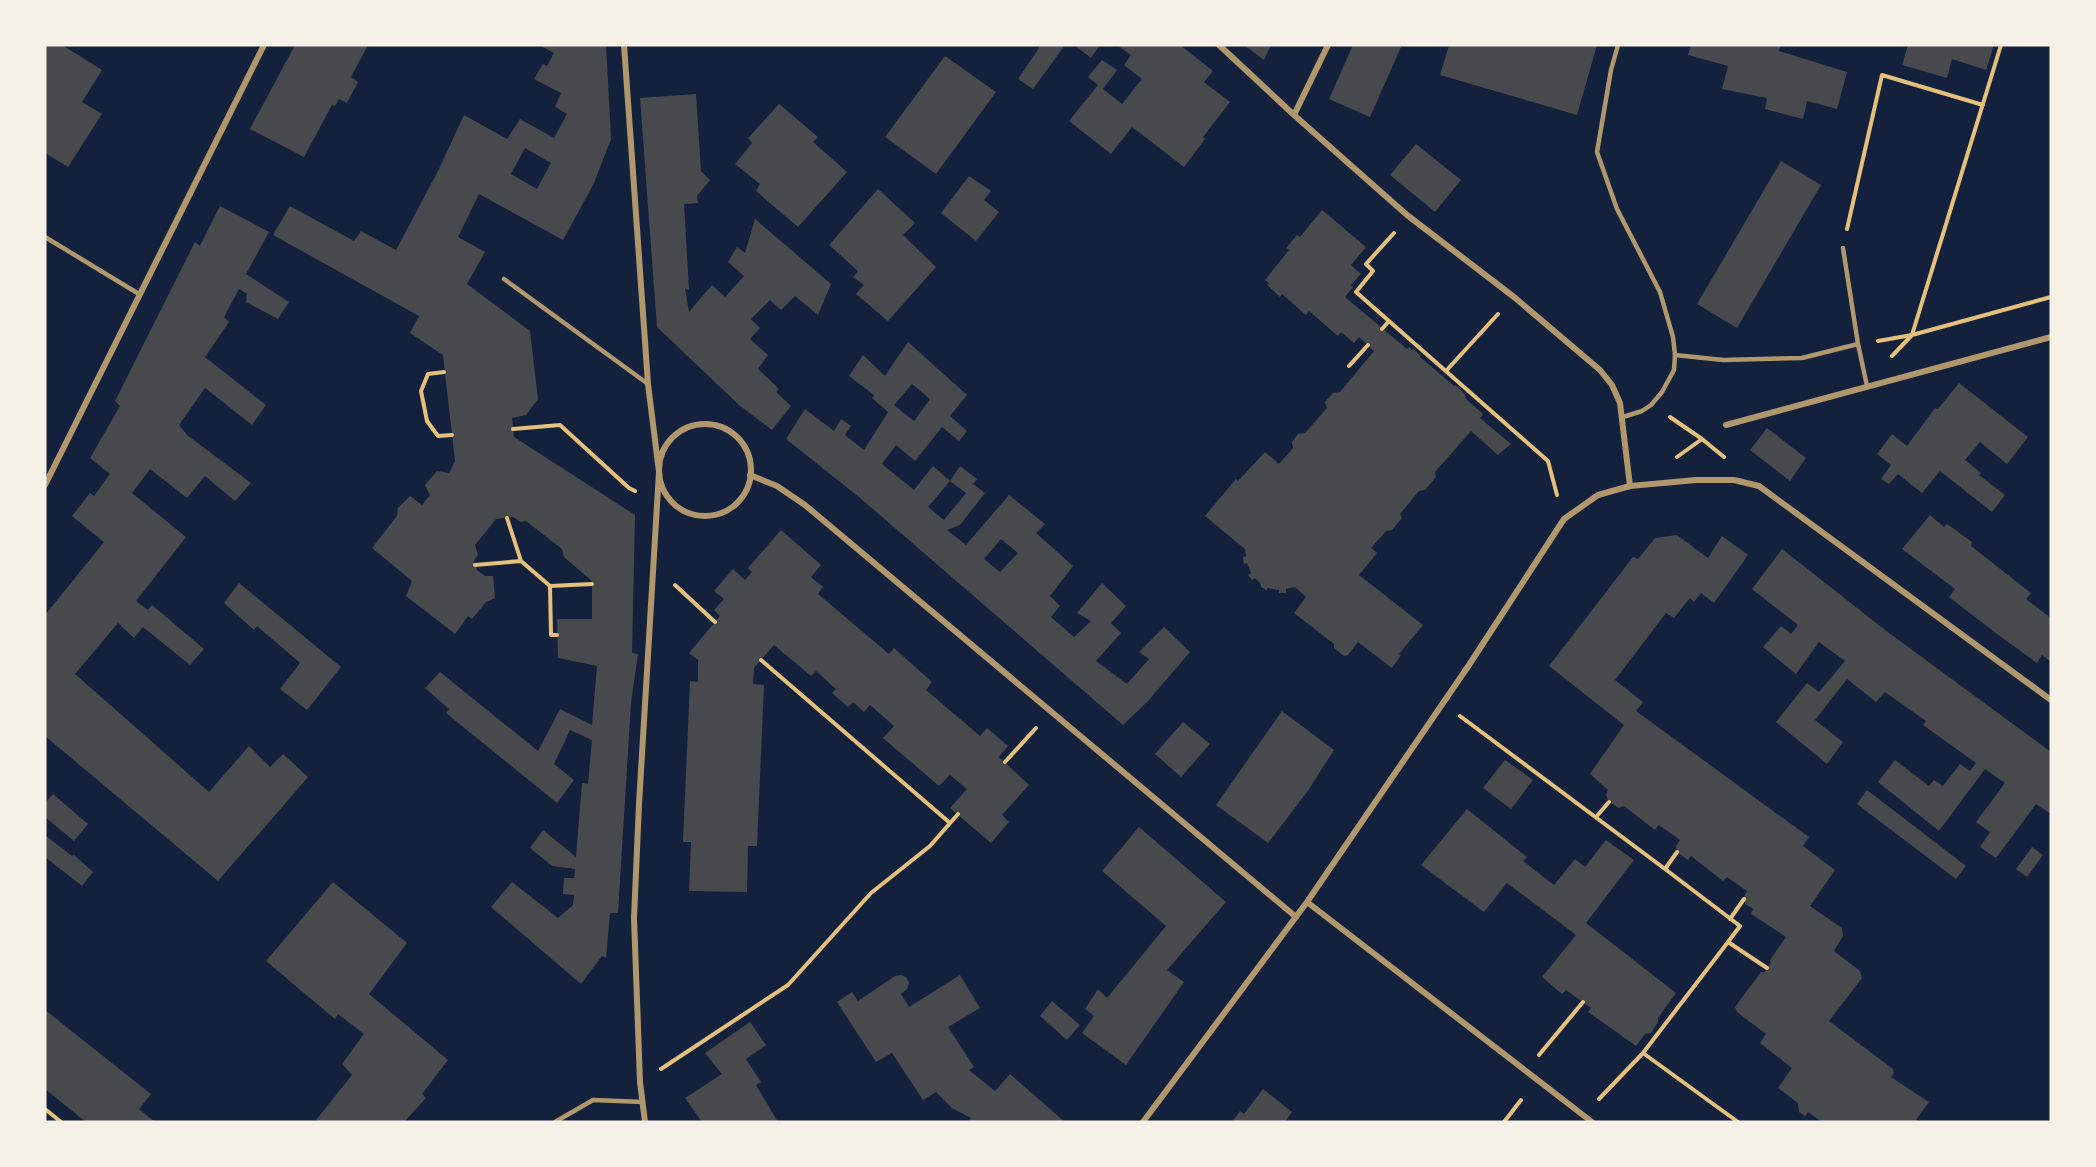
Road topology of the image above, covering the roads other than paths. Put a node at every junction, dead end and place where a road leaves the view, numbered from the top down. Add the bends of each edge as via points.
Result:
1 (264, 45) edge
2 (624, 45) edge
3 (1220, 45) edge
4 (1328, 45) edge
5 (1618, 45) edge
6 (1294, 115) junction
7 (45, 237) edge
8 (1843, 248) road end
9 (504, 279) dead end
10 (139, 294) junction
11 (2051, 337) edge
12 (1858, 344) junction
13 (1675, 355) junction
14 (648, 384) junction
15 (1867, 387) junction
16 (1623, 417) junction
17 (1726, 425) dead end
18 (659, 472) junction
19 (750, 475) junction
20 (45, 485) edge
21 (1630, 486) junction
22 (2051, 700) edge
23 (1307, 902) junction
24 (1296, 917) junction
25 (643, 1102) junction
26 (555, 1122) edge
27 (645, 1122) edge
28 (1143, 1122) edge
29 (1592, 1122) edge

1 - 10 street
2 - 14 street
3 - 6 street
4 - 6 street
5 - 13 lane via 1597,152 1617,209 1659,292
6 - 16 street via 1407,215 1514,297 1600,370 1616,393
7 - 10 lane
8 - 12 lane
9 - 14 lane
10 - 20 street
11 - 15 street
12 - 13 lane via 1802,358 1724,360
12 - 15 lane
13 - 16 lane via 1674,370 1662,392 1642,411
14 - 18 street
15 - 17 street
16 - 21 street
18 - 19 street via 664,491 676,506 687,513 706,516 736,503
18 - 19 street via 662,453 673,437 702,424 722,428 738,439 748,455
18 - 25 street via 634,918
19 - 24 street via 777,486 805,505
21 - 22 street via 1734,480 1759,486
21 - 23 street via 1598,495 1564,519
23 - 24 street
23 - 29 street
24 - 28 street
25 - 26 lane via 592,1100
25 - 27 street

